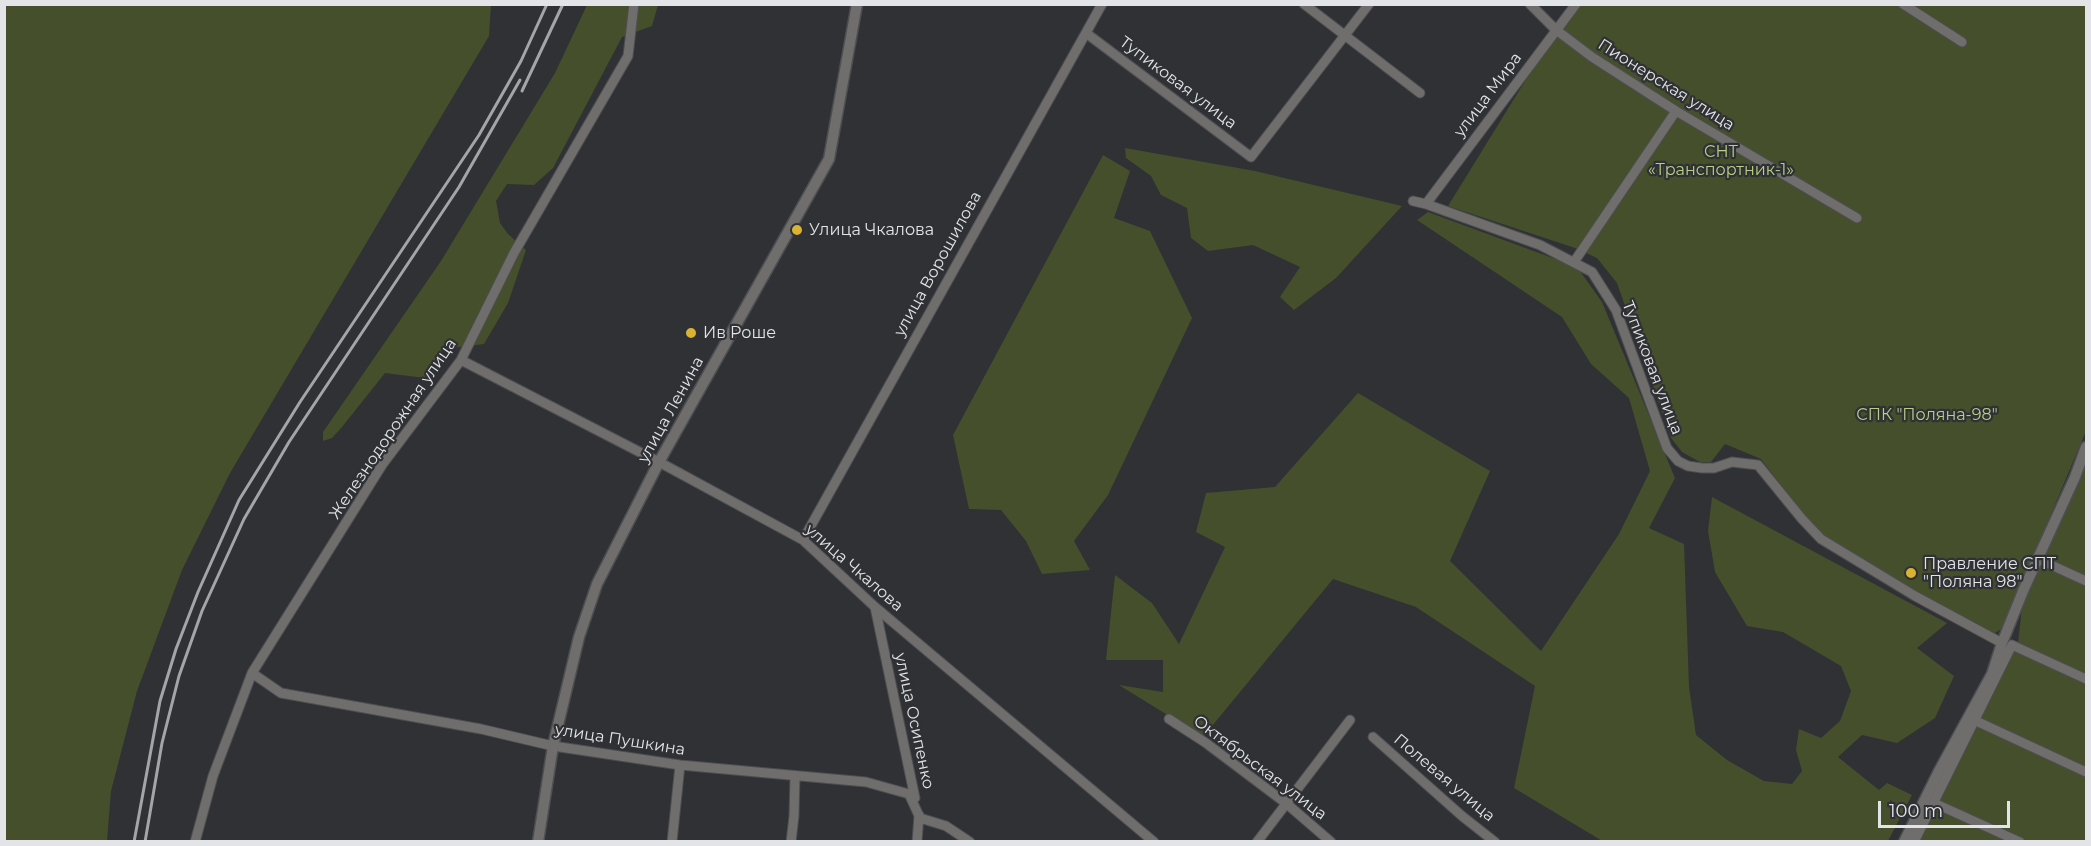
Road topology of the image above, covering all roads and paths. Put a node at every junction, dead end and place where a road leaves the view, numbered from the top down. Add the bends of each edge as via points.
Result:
1 (634, 4) edge
2 (857, 4) edge
3 (1102, 4) edge
4 (1304, 4) edge
5 (1369, 4) edge
6 (1530, 4) edge
7 (1576, 4) edge
8 (1903, 4) edge
9 (1555, 29) junction
10 (1086, 33) junction
11 (1344, 35) junction
12 (1962, 42) dead end
13 (1420, 93) dead end
14 (1676, 111) junction
15 (1413, 201) dead end
16 (1426, 204) junction
17 (1857, 218) dead end
18 (1574, 262) junction
19 (461, 360) junction
20 (2086, 447) edge
21 (659, 462) junction
22 (803, 540) junction
23 (2038, 559) junction
24 (2086, 581) edge
25 (875, 607) junction
26 (2007, 644) junction
27 (252, 673) junction
28 (2086, 679) edge
29 (1169, 719) dead end
30 (1350, 720) dead end
31 (1974, 720) junction
32 (1373, 737) dead end
33 (553, 746) junction
34 (680, 765) junction
35 (2086, 772) edge
36 (795, 776) junction
37 (1934, 803) junction
38 (1287, 804) junction
39 (920, 818) junction
40 (195, 842) edge
41 (538, 842) edge
42 (672, 842) edge
43 (791, 842) edge
44 (917, 842) edge
45 (970, 842) edge
46 (1154, 842) edge
47 (1257, 842) edge
48 (1331, 842) edge
49 (1495, 842) edge
50 (1904, 842) edge
51 (1914, 842) edge
52 (2020, 842) edge

1 - 19 street, Железнодорожная улица via 628,56 514,253
2 - 21 street, улица Ленина via 829,159
3 - 10 street, улица Ворошилова
4 - 11 street
5 - 11 street
6 - 9 street, Пионерская улица
7 - 9 street, улица Мира
8 - 12 street
9 - 14 street, Пионерская улица
9 - 16 street, улица Мира
10 - 11 street, Тупиковая улица via 1251,157
10 - 22 street, улица Ворошилова
11 - 13 street
14 - 17 street, Пионерская улица
14 - 18 street
15 - 16 street, Тупиковая улица
16 - 18 street, Тупиковая улица via 1540,245
18 - 26 street, Тупиковая улица via 1592,272 1616,310 1667,448 1678,461 1702,468 1732,462 1758,465 1821,539 1915,596
19 - 21 street, улица Чкалова
19 - 27 street, Железнодорожная улица via 382,465
20 - 23 street
21 - 22 street, улица Чкалова
21 - 33 street, улица Ленина via 597,584 579,637
22 - 25 street, улица Чкалова
23 - 24 street
23 - 26 street
25 - 39 street, улица Осипенко
25 - 46 street, улица Чкалова
26 - 28 street
26 - 31 street
26 - 50 street
27 - 33 street, улица Пушкина via 281,693
27 - 40 street, Железнодорожная улица via 213,776
29 - 38 street, Октябрьская улица
30 - 38 street
31 - 35 street
31 - 37 street
32 - 49 street, Полевая улица
33 - 34 street, улица Пушкина
33 - 41 street, улица Ленина
34 - 36 street, улица Пушкина
34 - 42 street
36 - 39 street, улица Пушкина via 858,780 901,791 909,794
36 - 43 street
37 - 51 street
37 - 52 street
38 - 47 street
38 - 48 street, Октябрьская улица
39 - 44 street, улица Осипенко
39 - 45 street via 946,826

